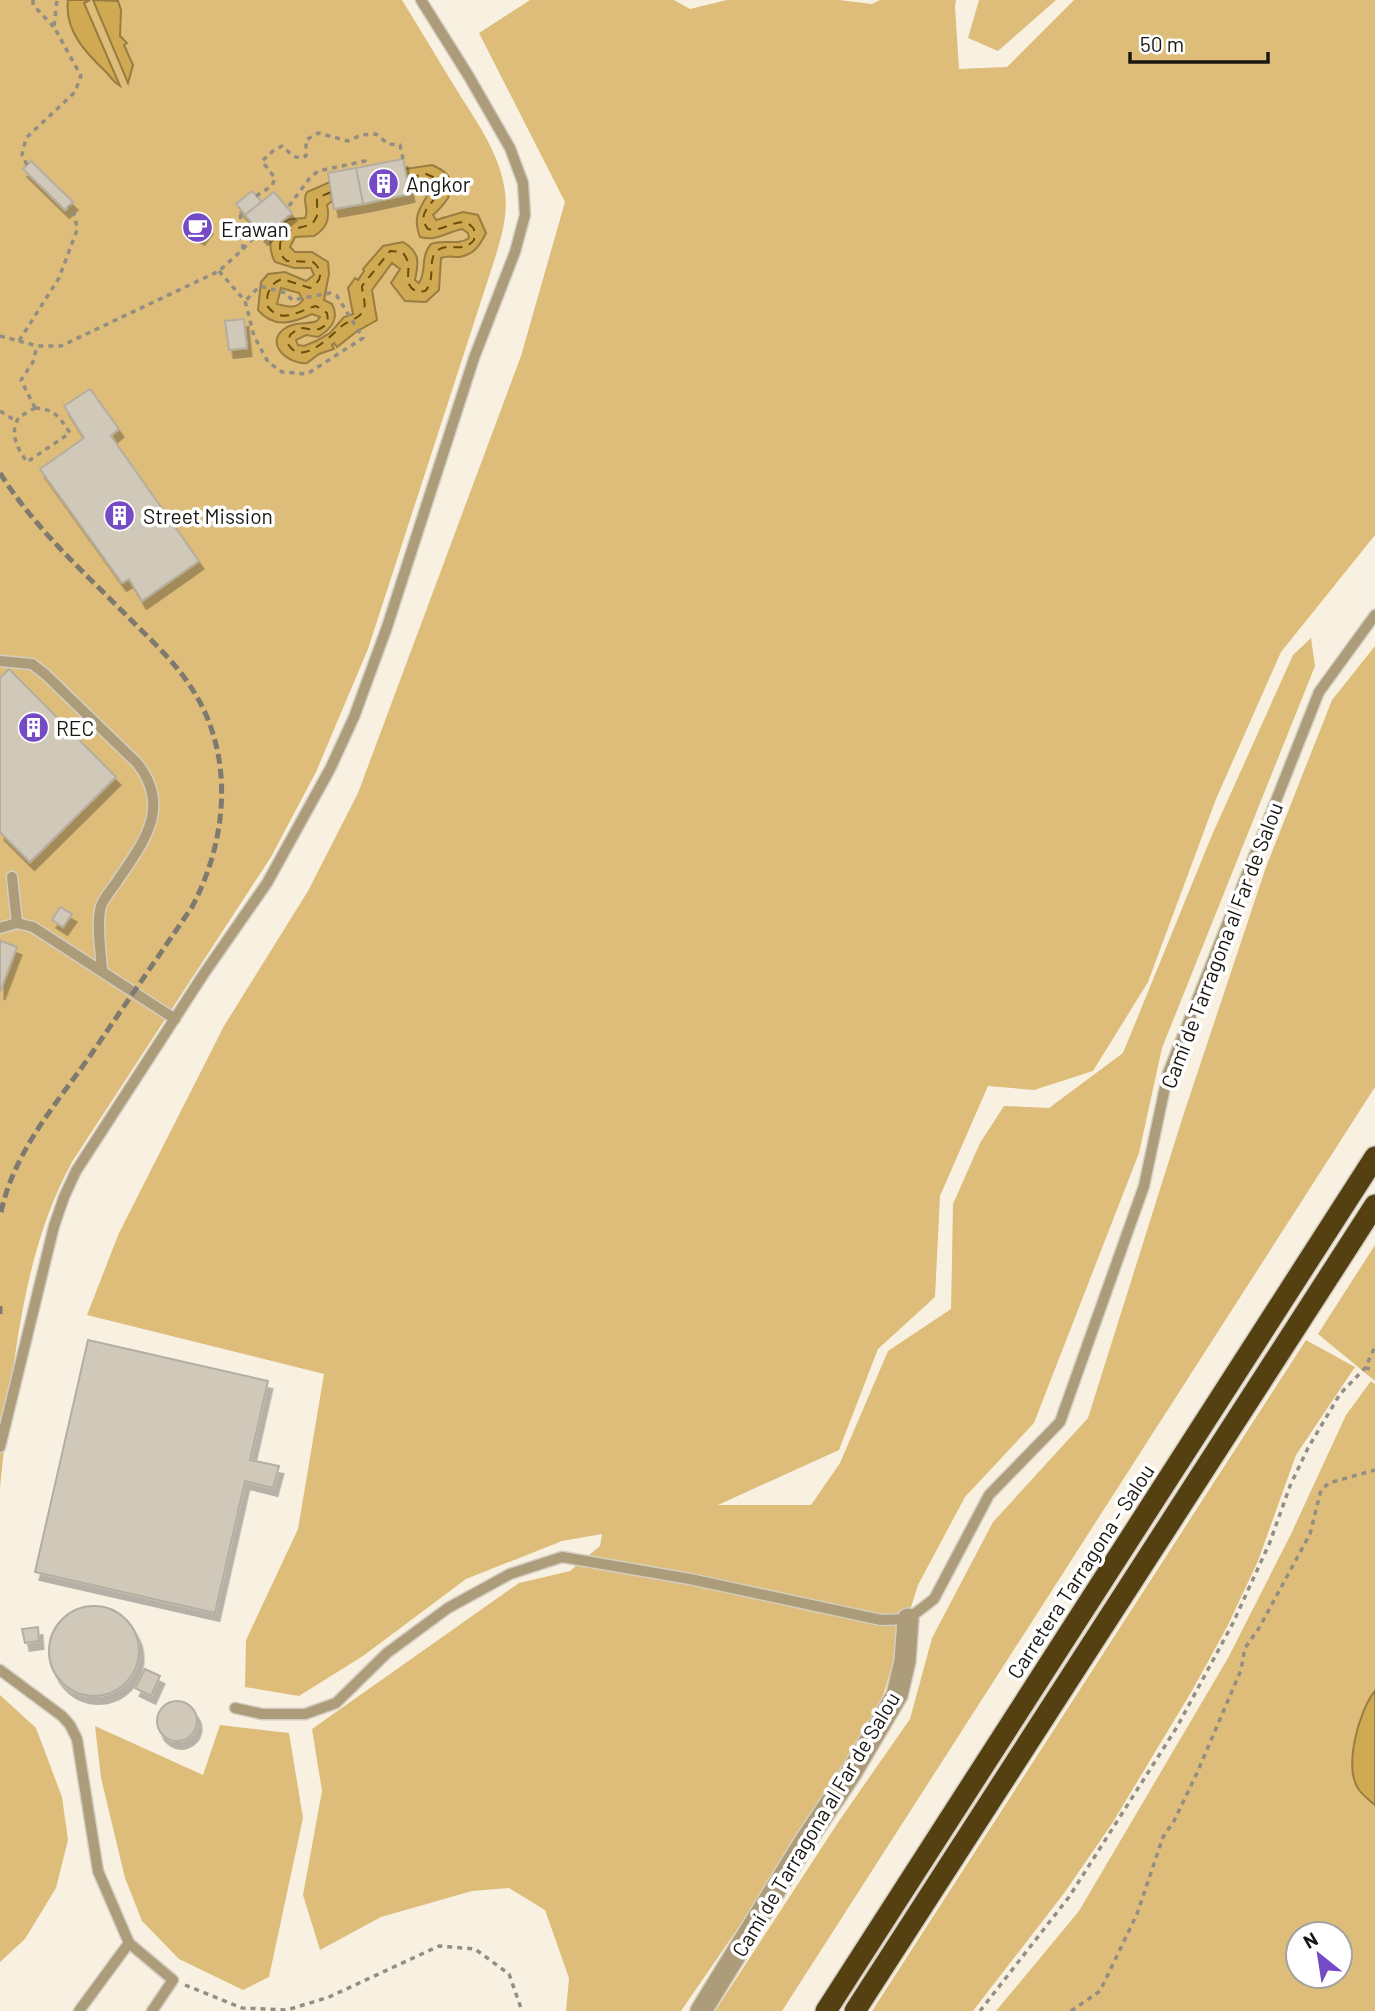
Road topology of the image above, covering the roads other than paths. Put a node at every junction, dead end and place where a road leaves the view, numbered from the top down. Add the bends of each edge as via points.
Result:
1 (421, 0) edge
2 (1375, 615) edge
3 (0, 661) edge
4 (12, 877) dead end
5 (17, 923) junction
6 (0, 928) edge
7 (102, 970) junction
8 (175, 1019) junction
9 (1375, 1157) edge
10 (1375, 1205) edge
11 (0, 1447) edge
12 (908, 1619) junction
13 (0, 1670) edge
14 (235, 1708) dead end
15 (130, 1943) junction
16 (79, 2011) edge
17 (152, 2011) edge
18 (701, 2011) edge
19 (826, 2011) edge
20 (855, 2011) edge

1 - 8 lane via 510,148 523,183 525,215 354,717 267,883
2 - 12 lane, Camí de Tarragona al Far de Salou via 1319,692 1168,1073 1144,1186 1060,1422 989,1495 934,1599
3 - 7 lane via 32,664 45,674 149,780 153,795 150,828 100,909
4 - 5 lane
5 - 6 lane
5 - 7 lane via 33,927
7 - 8 lane
8 - 11 lane via 76,1171 64,1197
9 - 19 highway, Carretera Tarragona - Salou
10 - 20 highway
12 - 14 lane via 881,1620 562,1557 510,1574 448,1608 387,1653 336,1703 305,1714 262,1714
12 - 18 street, Camí de Tarragona al Far de Salou via 898,1695
13 - 15 lane via 62,1716 77,1739 99,1871
15 - 16 lane
15 - 17 lane via 173,1980

